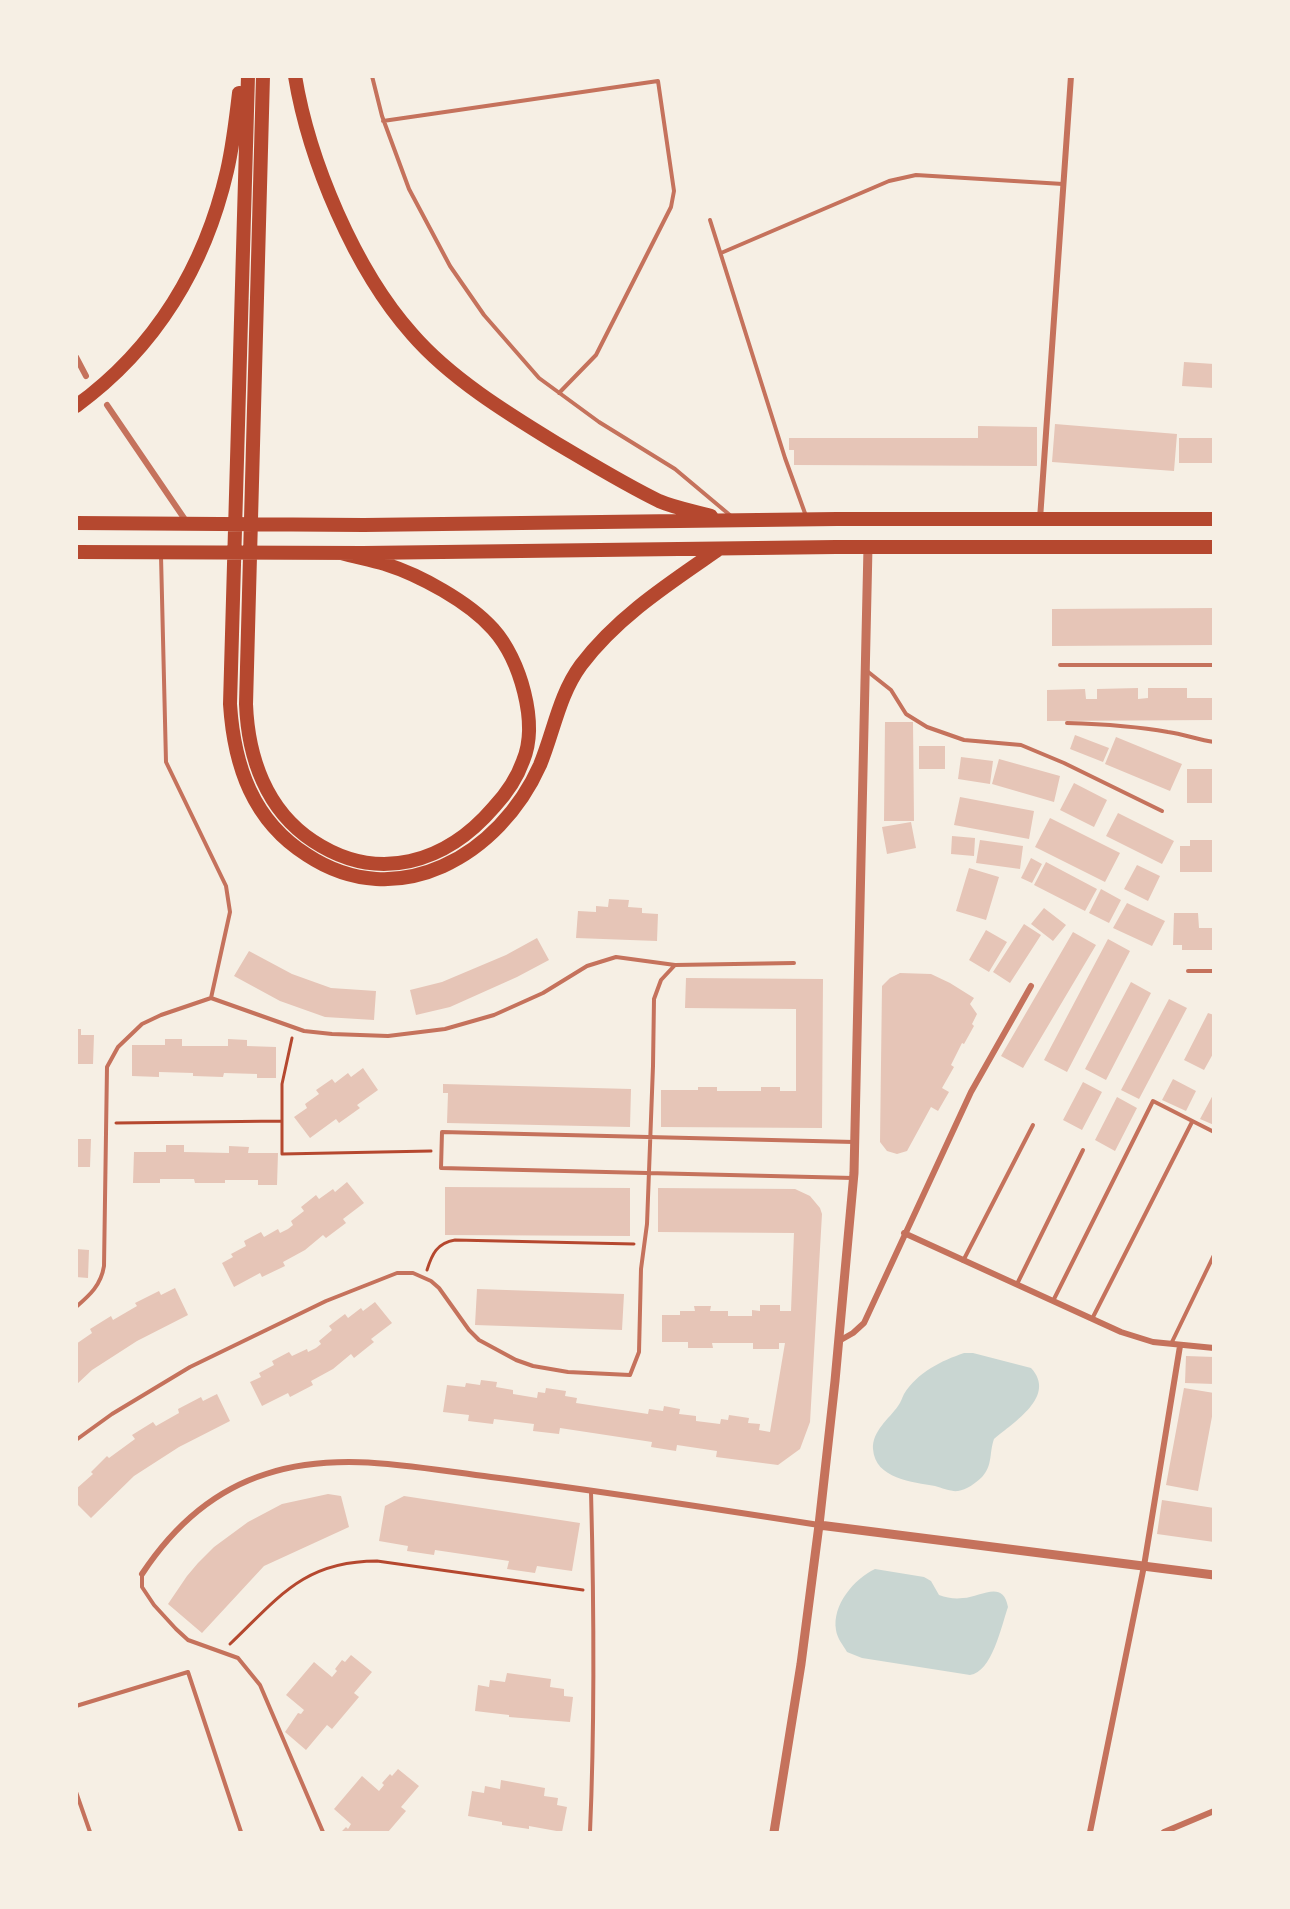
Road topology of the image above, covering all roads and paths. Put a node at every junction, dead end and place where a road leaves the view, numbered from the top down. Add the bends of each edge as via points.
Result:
1 (242, 76) edge
2 (248, 76) edge
3 (263, 76) edge
4 (295, 76) edge
5 (372, 76) edge
6 (1071, 76) edge
7 (384, 121) junction
8 (1064, 184) junction
9 (710, 220) dead end
10 (721, 253) junction
11 (76, 357) edge
12 (86, 376) dead end
13 (559, 393) junction
14 (107, 405) dead end
15 (76, 406) edge
16 (807, 519) junction
17 (1040, 519) junction
18 (1214, 519) edge
19 (732, 521) junction
20 (76, 523) edge
21 (188, 524) junction
22 (868, 547) junction
23 (1214, 547) edge
24 (719, 549) junction
25 (76, 552) edge
26 (161, 552) junction
27 (341, 553) junction
28 (1060, 665) dead end
29 (1214, 665) edge
30 (866, 670) junction
31 (1067, 723) dead end
32 (1214, 742) edge
33 (1162, 811) dead end
34 (794, 963) dead end
35 (675, 965) junction
36 (1214, 970) edge
37 (1188, 971) dead end
38 (1031, 986) dead end
39 (212, 998) junction
40 (294, 1028) junction
41 (282, 1121) junction
42 (1192, 1122) junction
43 (106, 1124) junction
44 (1032, 1125) dead end
45 (1214, 1132) edge
46 (650, 1137) junction
47 (855, 1142) junction
48 (1083, 1150) dead end
49 (442, 1151) junction
50 (649, 1173) junction
51 (853, 1178) junction
52 (904, 1233) junction
53 (645, 1244) junction
54 (1214, 1255) edge
55 (963, 1260) junction
56 (425, 1278) junction
57 (1017, 1285) junction
58 (1053, 1301) junction
59 (76, 1307) edge
60 (1092, 1319) junction
61 (839, 1341) junction
62 (1171, 1345) junction
63 (1180, 1346) junction
64 (1214, 1348) edge
65 (76, 1440) edge
66 (591, 1490) junction
67 (819, 1525) junction
68 (1144, 1566) junction
69 (142, 1574) joint
70 (1214, 1575) edge
71 (594, 1591) junction
72 (222, 1652) junction
73 (76, 1706) edge
74 (76, 1792) edge
75 (1214, 1811) edge
76 (90, 1833) edge
77 (241, 1833) edge
78 (323, 1833) edge
79 (590, 1833) edge
80 (774, 1833) edge
81 (1090, 1833) edge
82 (1164, 1833) edge

1 - 15 highway via 227,171 196,262 162,322 126,362
2 - 24 highway via 231,725 240,766 270,825 310,857 344,872 383,879 421,875 453,863 511,812 540,765 569,684 592,651 647,600
3 - 27 highway via 247,723 262,780 282,815 305,836 331,851 366,862 417,860 458,842 485,819 512,784 524,760 527,740 522,683 506,646 483,619 424,581 386,564
4 - 19 highway via 309,137 333,202 369,273 411,334 499,408 574,453 661,502
5 - 7 lane
6 - 8 street
7 - 13 lane via 410,189 466,291 520,358
7 - 13 lane via 658,81 674,191 671,207 596,355
8 - 10 lane via 903,177
8 - 17 street
9 - 10 lane
10 - 16 lane
11 - 12 street
13 - 19 lane via 675,469
14 - 21 street
16 - 17 highway
16 - 19 highway
17 - 18 highway
19 - 21 highway
20 - 21 highway
22 - 23 highway
22 - 24 highway
22 - 30 street
24 - 27 highway
25 - 26 highway
26 - 27 highway
26 - 39 lane via 166,762 229,899 230,912
28 - 29 lane
30 - 33 lane via 891,690 906,714 927,727 964,740 1021,745
30 - 47 street
31 - 32 lane via 1117,725
34 - 35 lane
35 - 40 lane via 616,957 598,962 517,1005 445,1029 360,1036
35 - 46 lane via 661,980 654,999
36 - 37 lane
38 - 52 street via 971,1092
39 - 40 lane
39 - 43 lane via 161,1015 125,1038 107,1067
40 - 41 path via 282,1084
41 - 43 path
41 - 49 path via 282,1154
42 - 45 lane
42 - 58 lane via 1153,1101
42 - 60 lane
43 - 59 lane via 103,1275 95,1290
44 - 55 lane
46 - 47 lane
46 - 49 lane via 442,1132
46 - 50 lane
47 - 51 street
48 - 57 lane
49 - 50 lane via 441,1168
50 - 51 lane
50 - 53 lane
51 - 61 street
52 - 55 street
52 - 61 street via 864,1323
53 - 56 path via 449,1241 434,1252
53 - 56 lane via 639,1352 630,1375 550,1370 516,1360 479,1340 439,1288
54 - 62 lane
55 - 57 street
56 - 65 lane via 397,1273 326,1302 190,1367
57 - 58 street
58 - 60 street
60 - 62 street via 1121,1332
61 - 67 street
62 - 63 street
63 - 64 street
63 - 68 street
66 - 67 street
66 - 69 street via 386,1464 336,1462 289,1468 245,1481 205,1504 170,1536
66 - 71 lane
67 - 68 street
67 - 80 street
68 - 70 street
68 - 81 street
69 - 72 lane via 142,1587 176,1629 188,1640
71 - 72 path via 377,1561 344,1563 291,1585
71 - 79 lane
72 - 78 lane via 238,1658 260,1685
73 - 77 lane via 188,1672
74 - 76 lane
75 - 82 street

